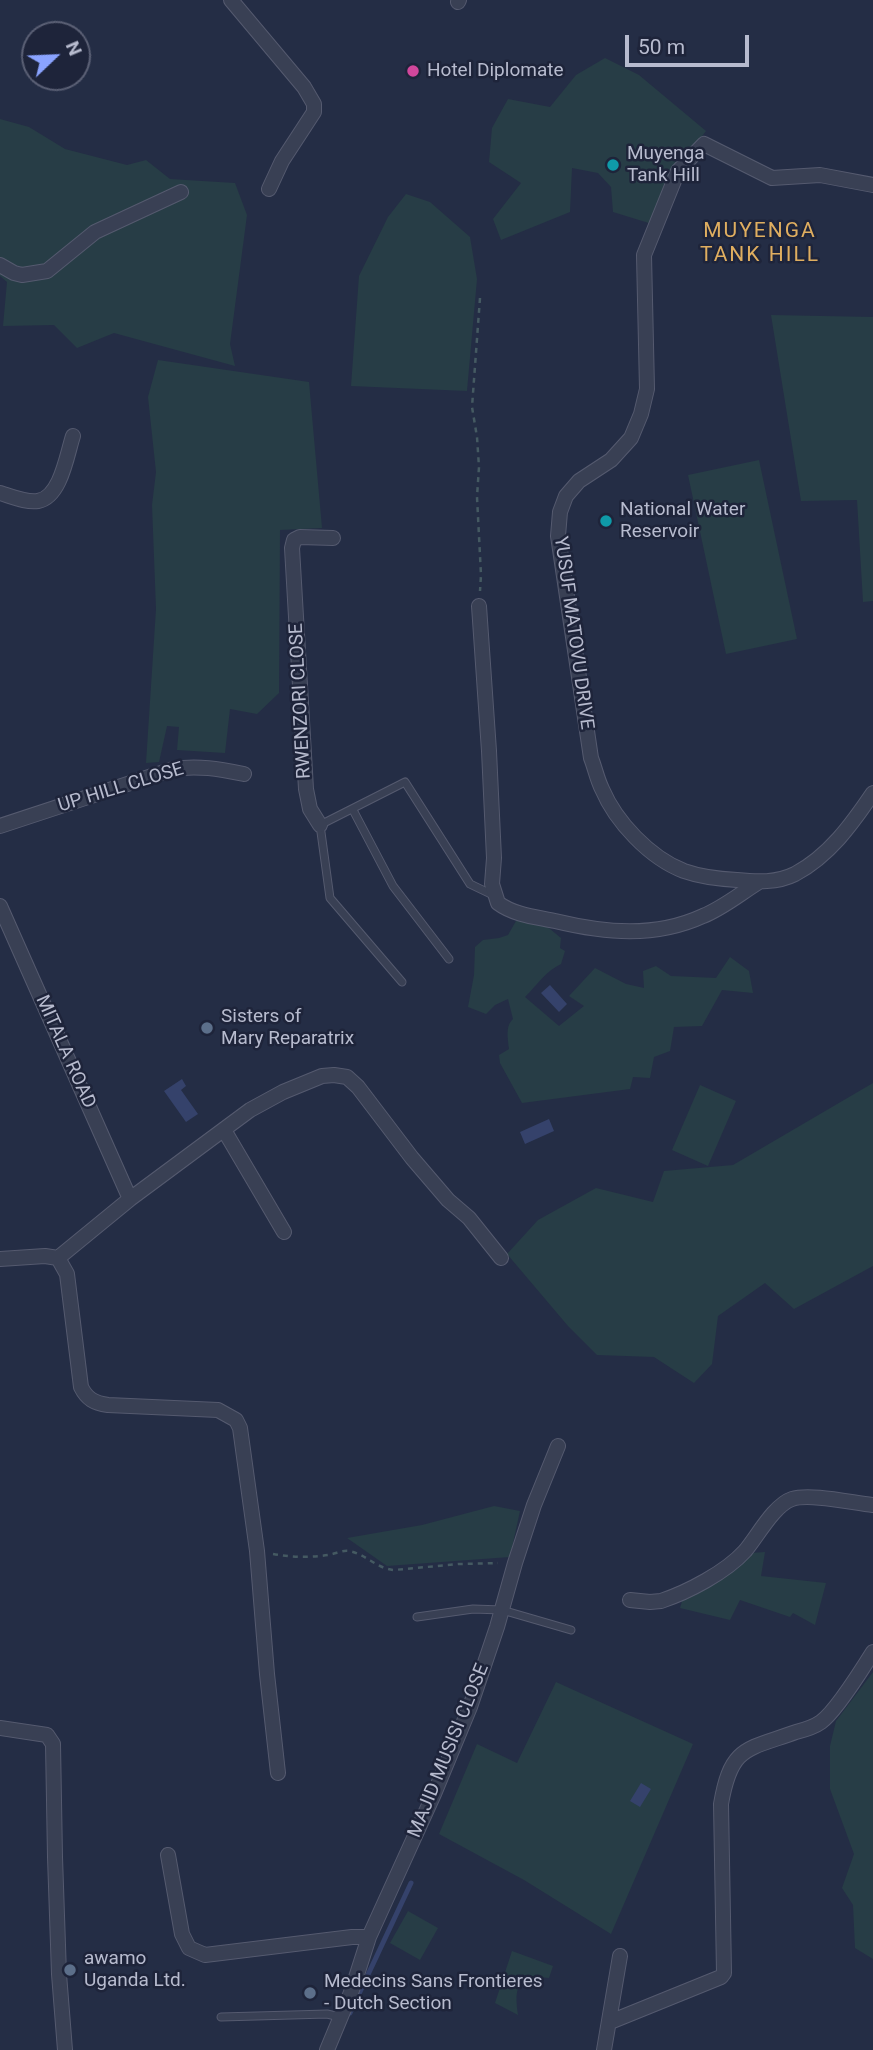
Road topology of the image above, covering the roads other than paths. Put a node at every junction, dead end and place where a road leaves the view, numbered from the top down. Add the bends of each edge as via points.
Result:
1 (231, 0) edge
2 (873, 185) edge
3 (269, 189) dead end
4 (181, 192) dead end
5 (0, 265) edge
6 (73, 436) dead end
7 (0, 493) edge
8 (333, 538) dead end
9 (479, 606) road end
10 (244, 775) dead end
11 (873, 793) edge
12 (353, 810) junction
13 (320, 825) junction
14 (0, 826) edge
15 (759, 882) junction
16 (494, 895) junction
17 (0, 906) edge
18 (449, 959) dead end
19 (402, 982) dead end
20 (224, 1130) junction
21 (130, 1199) junction
22 (284, 1232) dead end
23 (58, 1258) junction
24 (501, 1258) dead end
25 (0, 1259) edge
26 (558, 1446) dead end
27 (873, 1505) edge
28 (630, 1600) dead end
29 (502, 1610) junction
30 (417, 1617) dead end
31 (571, 1630) dead end
32 (873, 1652) edge
33 (0, 1728) edge
34 (278, 1773) dead end
35 (168, 1855) dead end
36 (369, 1937) junction
37 (620, 1956) dead end
38 (221, 2017) dead end
39 (340, 2017) junction
40 (610, 2022) junction
41 (65, 2050) edge
42 (327, 2050) edge
43 (604, 2050) edge

1 - 3 street via 314,104 314,112
2 - 15 street, YUSUF MATOVU DRIVE via 820,176 772,178 704,144 678,171 644,255 647,389 641,414 631,438 611,460 579,481 566,496 560,513 558,536 591,758 602,790 638,839 672,865 706,877
4 - 5 street via 95,232 47,271 22,275
6 - 7 street via 58,483 46,497 29,501
8 - 13 street, RWENZORI CLOSE via 296,538 292,548 306,789 310,809
9 - 16 street
10 - 14 street, UP HILL CLOSE via 212,767 173,769
11 - 15 street, YUSUF MATOVU DRIVE via 830,848 807,867 784,878
12 - 13 lane
12 - 16 lane via 405,782 470,884
12 - 18 lane via 393,886
13 - 19 lane, RWENZORI CLOSE via 330,898
15 - 16 street via 705,916 640,932 596,930 515,912 498,903
17 - 21 street, MITALA ROAD
20 - 21 street
20 - 22 street
20 - 24 street via 269,1098 322,1076 347,1077
21 - 23 street
23 - 25 street
23 - 34 street via 67,1274 85,1395 99,1404 218,1410 236,1420 243,1439 257,1550
26 - 29 street, MAJID MUSISI CLOSE via 534,1505
27 - 28 street via 806,1497 788,1500 722,1571 670,1598
29 - 30 lane
29 - 31 lane
29 - 36 street, MAJID MUSISI CLOSE via 451,1756
32 - 40 street via 821,1722 750,1748 731,1766 721,1804 724,1973
33 - 41 street via 52,1739
35 - 36 street via 182,1934 189,1948 205,1955
36 - 39 street, MAJID MUSISI CLOSE
37 - 40 street
38 - 39 lane
39 - 42 street, MAJID MUSISI CLOSE
40 - 43 street

